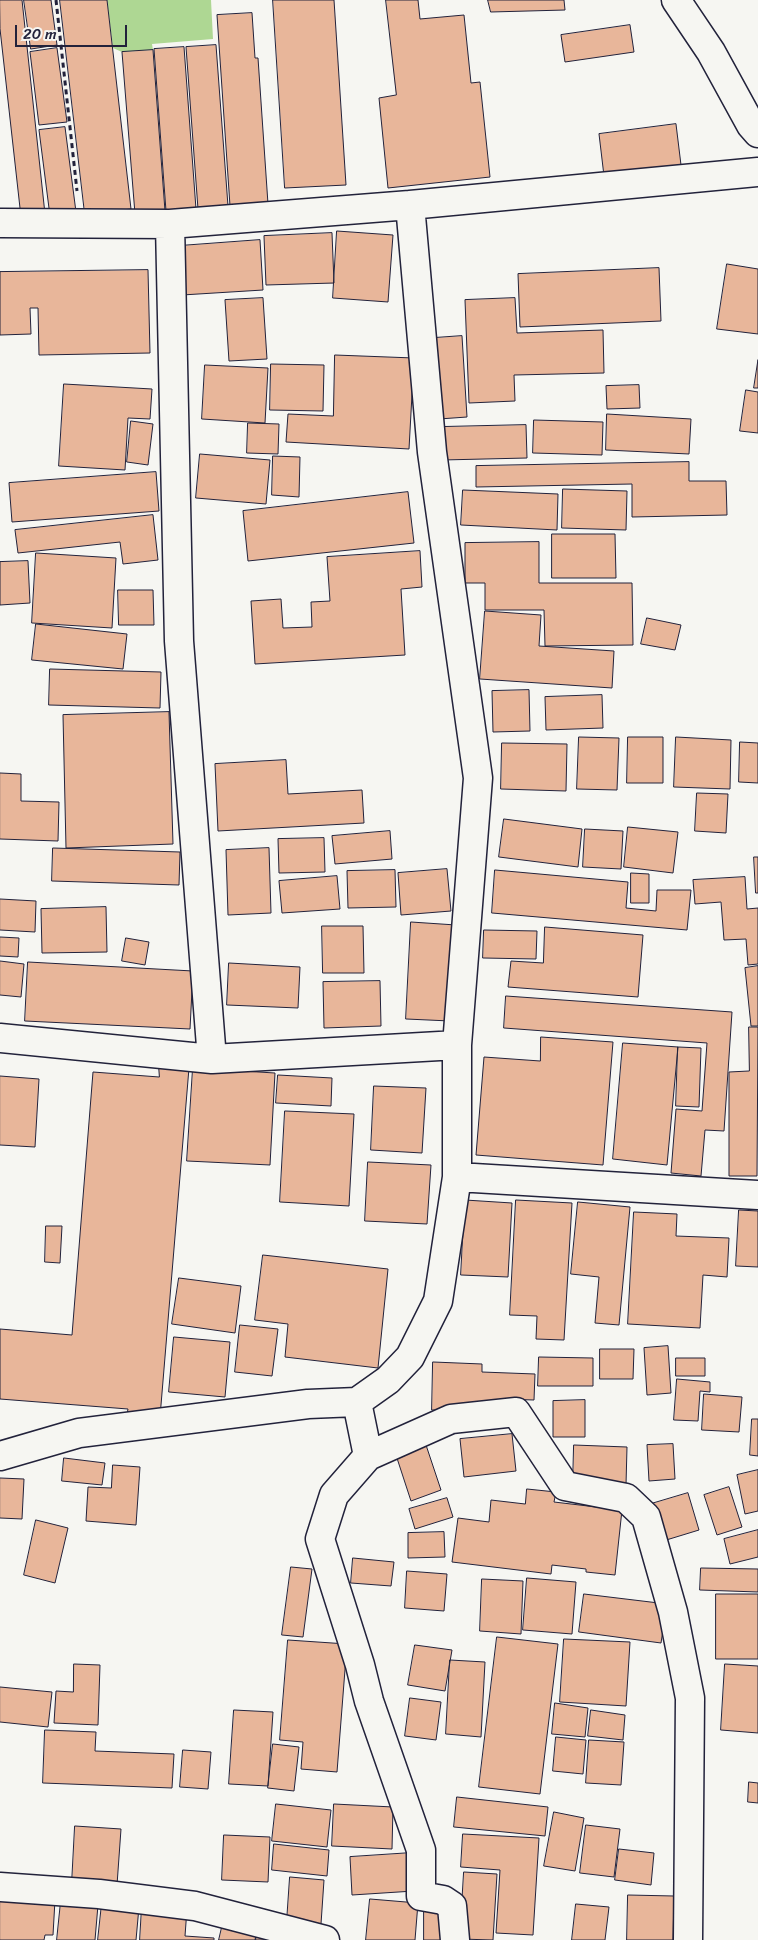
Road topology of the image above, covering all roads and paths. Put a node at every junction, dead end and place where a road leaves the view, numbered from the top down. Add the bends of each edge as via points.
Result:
1 (56, 0) edge
2 (676, 0) edge
3 (758, 133) edge
4 (758, 172) edge
5 (410, 205) junction
6 (0, 222) edge
7 (80, 224) junction
8 (170, 224) junction
9 (0, 1038) edge
10 (457, 1045) junction
11 (212, 1059) junction
12 (457, 1177) junction
13 (758, 1195) edge
14 (357, 1402) junction
15 (0, 1456) edge
16 (368, 1456) junction
17 (0, 1887) edge
18 (325, 1940) edge
19 (455, 1940) edge
20 (688, 1940) edge

1 - 7 path
2 - 3 street via 711,52
4 - 5 street
5 - 8 street
5 - 10 street via 432,452 478,778
6 - 7 street
7 - 8 street
8 - 11 street via 179,641
9 - 11 street
10 - 11 street
10 - 12 street
12 - 13 street
12 - 14 street via 438,1302 410,1357 388,1380
14 - 15 street via 308,1404 79,1433
14 - 16 street
16 - 19 street via 334,1494 320,1539 369,1701 421,1850 421,1896 443,1900 452,1906
16 - 20 street via 451,1419 516,1412 564,1486 626,1498 646,1517 673,1612 690,1698
17 - 18 street via 98,1894 195,1906

